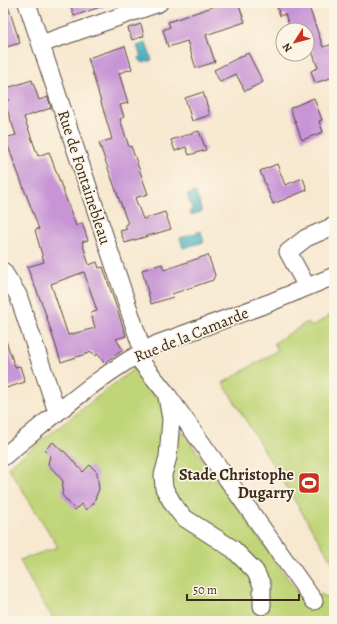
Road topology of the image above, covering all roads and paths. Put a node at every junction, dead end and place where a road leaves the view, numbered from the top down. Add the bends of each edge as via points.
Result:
1 (27, 3) edge
2 (159, 3) edge
3 (41, 44) junction
4 (334, 226) edge
5 (3, 271) edge
6 (334, 276) edge
7 (307, 287) junction
8 (143, 352) junction
9 (166, 393) junction
10 (57, 412) junction
11 (3, 456) edge
12 (314, 601) dead end
13 (262, 606) dead end

1 - 3 street, Rue de Fontainebleau
2 - 3 street
3 - 8 street, Rue de Fontainebleau
4 - 7 street via 306,238 288,252
5 - 10 street via 18,295
6 - 7 street, Rue de la Camarde
7 - 8 street, Rue de la Camarde via 157,344
8 - 9 street, Rue de Fontainebleau via 142,363
8 - 10 street, Rue de la Camarde via 126,361
9 - 12 street, Rue de Fontainebleau
9 - 13 street via 171,419 168,457 163,475 164,488 183,516 233,549 255,571 262,585
10 - 11 street, Rue de la Camarde

